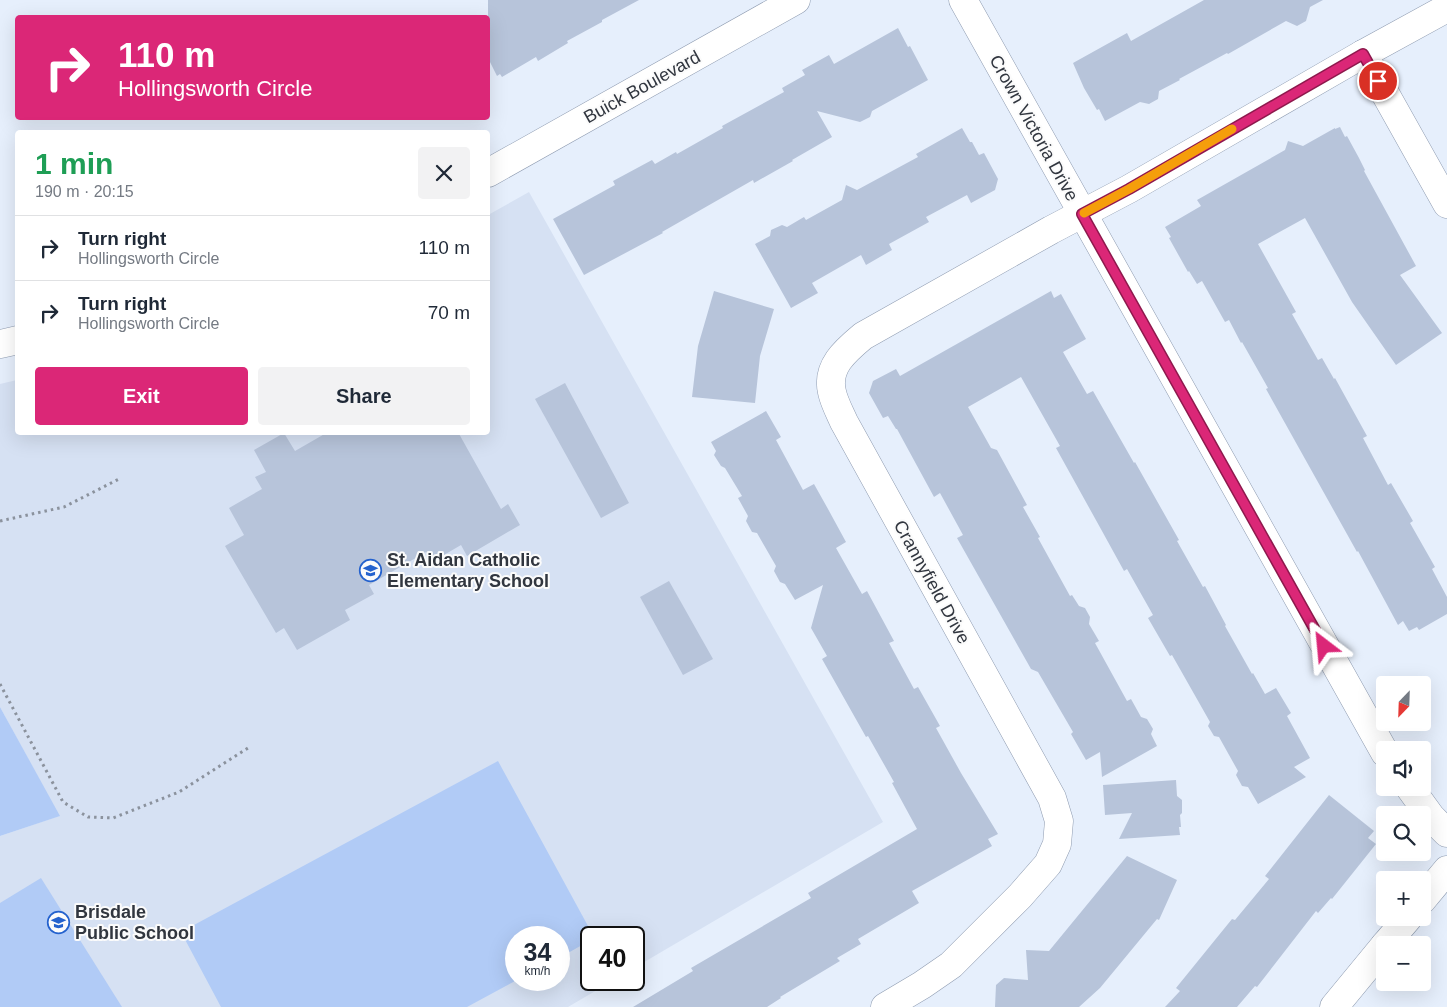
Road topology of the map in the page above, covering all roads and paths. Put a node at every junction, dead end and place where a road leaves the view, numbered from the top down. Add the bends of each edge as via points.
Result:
1 (796, 0) edge
2 (963, 0) edge
3 (1447, 8) edge
4 (1363, 54) junction
5 (490, 172) edge
6 (1447, 204) edge
7 (1082, 214) junction
8 (15, 341) edge
9 (0, 344) edge
10 (119, 479) dead end
11 (0, 521) edge
12 (0, 684) edge
13 (1378, 741) edge
14 (248, 748) dead end
15 (1416, 796) edge
16 (1447, 833) edge
17 (1447, 870) edge
18 (1431, 889) edge
19 (1401, 926) edge
20 (1393, 936) edge
21 (1376, 956) edge
22 (885, 1007) edge
23 (1334, 1007) edge

1 - 5 street, Buick Boulevard
2 - 7 street, Crown Victoria Drive
3 - 4 street, Crannyfield Drive
4 - 6 street
4 - 7 street, Crannyfield Drive
7 - 13 street, Crown Victoria Drive
7 - 22 street, Crannyfield Drive via 862,336 832,369 832,391 844,422 1052,798 1059,820 1056,844 1048,864 1020,896 951,965
8 - 9 street
10 - 11 path via 64,507
12 - 14 path via 63,802 88,817 113,818 179,792
15 - 16 street
17 - 18 street
19 - 20 street
21 - 23 street

